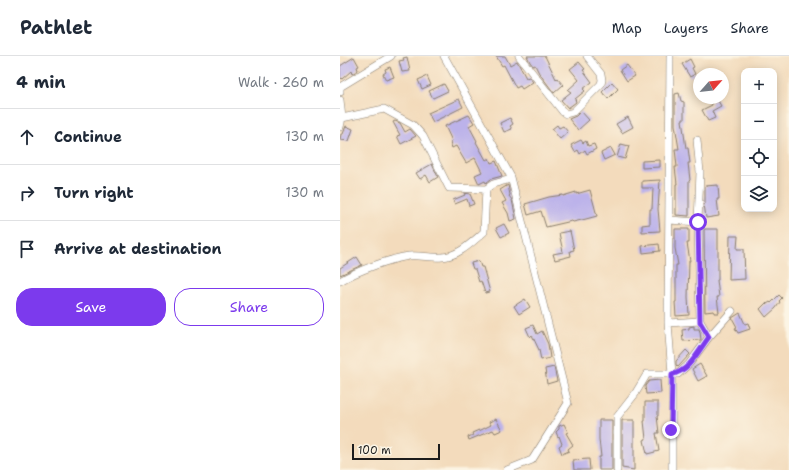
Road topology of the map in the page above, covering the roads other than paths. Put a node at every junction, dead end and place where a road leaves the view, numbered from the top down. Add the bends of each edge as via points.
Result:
1 (391, 56) edge
2 (444, 56) edge
3 (519, 56) edge
4 (587, 56) edge
5 (670, 56) edge
6 (340, 92) edge
7 (340, 100) edge
8 (342, 118) junction
9 (340, 127) edge
10 (697, 140) dead end
11 (511, 179) junction
12 (486, 188) junction
13 (669, 220) junction
14 (698, 222) junction
15 (340, 281) edge
16 (732, 311) dead end
17 (668, 322) junction
18 (700, 322) junction
19 (709, 337) junction
20 (672, 374) junction
21 (507, 470) edge
22 (617, 470) edge
23 (672, 470) edge

1 - 6 street via 340,87
2 - 11 street
3 - 4 street via 566,114 574,112 602,80 601,74
5 - 13 street
7 - 8 street
8 - 9 street
8 - 12 street via 384,109 413,125 423,136 449,188
10 - 14 street via 700,172
11 - 12 street
11 - 21 street via 568,403 532,460
12 - 15 street via 484,232 463,250 450,256 409,256 384,262
13 - 14 street
13 - 17 street
14 - 18 street
16 - 19 street
17 - 18 street
17 - 20 street
18 - 19 street
19 - 20 street via 689,364 678,374
20 - 22 street via 646,374 635,394 617,417
20 - 23 street

